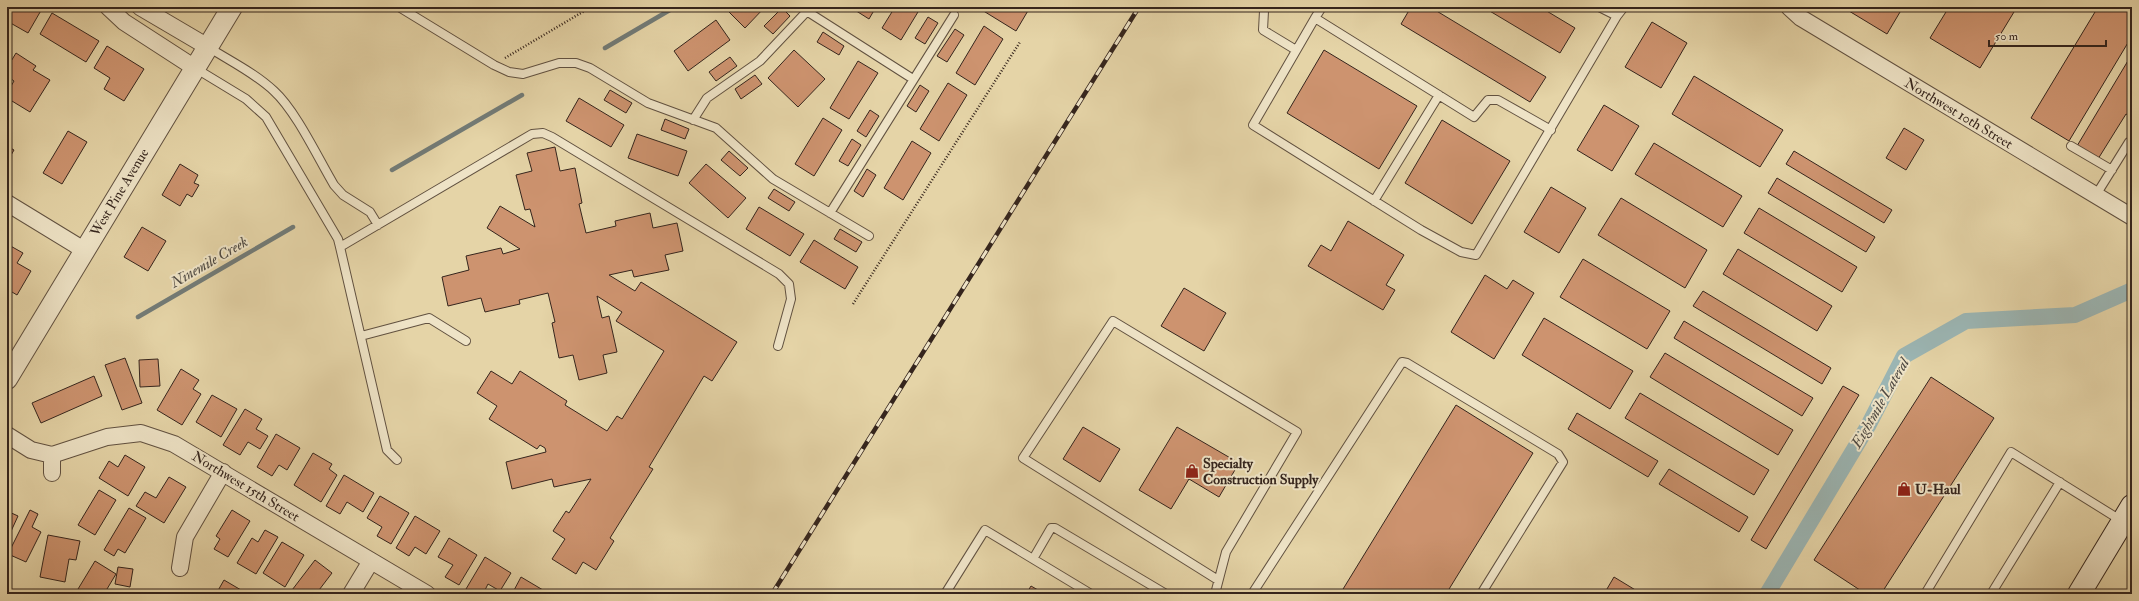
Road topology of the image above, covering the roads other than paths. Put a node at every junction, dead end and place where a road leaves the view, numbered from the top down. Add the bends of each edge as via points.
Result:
1 (108, 7) edge
2 (140, 7) edge
3 (232, 7) edge
4 (399, 7) edge
5 (1266, 7) edge
6 (1322, 7) edge
7 (1599, 7) edge
8 (1624, 7) edge
9 (1789, 7) edge
10 (809, 10) edge
11 (954, 15) dead end
12 (1617, 16) junction
13 (1315, 18) junction
14 (208, 47) junction
15 (1296, 50) junction
16 (195, 68) junction
17 (913, 79) junction
18 (1439, 95) junction
19 (693, 120) junction
20 (1551, 130) junction
21 (2132, 141) edge
22 (2071, 146) dead end
23 (2112, 170) junction
24 (2096, 196) junction
25 (1374, 201) junction
26 (7, 203) edge
27 (830, 212) junction
28 (2132, 217) edge
29 (378, 225) junction
30 (870, 236) dead end
31 (340, 247) junction
32 (84, 250) junction
33 (361, 336) junction
34 (466, 341) dead end
35 (778, 346) dead end
36 (7, 378) edge
37 (7, 435) edge
38 (52, 455) junction
39 (397, 460) dead end
40 (223, 472) junction
41 (52, 473) dead end
42 (2060, 482) junction
43 (2127, 514) edge
44 (1033, 559) junction
45 (372, 561) junction
46 (180, 568) dead end
47 (1218, 580) junction
48 (351, 594) edge
49 (427, 594) edge
50 (945, 594) edge
51 (1091, 594) edge
52 (1166, 594) edge
53 (1215, 594) edge
54 (1252, 594) edge
55 (1481, 594) edge
56 (1925, 594) edge
57 (1991, 594) edge
58 (2079, 594) edge

1 - 16 street via 124,22
2 - 14 street
3 - 14 street, West Pine Avenue
4 - 19 lane via 509,72 523,74 559,63 576,63 590,68 648,103
5 - 15 lane via 1263,30
6 - 13 lane
7 - 12 lane
8 - 12 lane
9 - 24 street, Northwest 10th Street via 1802,18
10 - 17 lane
10 - 19 lane via 760,61 707,98
11 - 17 lane
12 - 20 lane
13 - 15 lane
13 - 18 lane
14 - 16 street, West Pine Avenue
14 - 29 lane via 258,78 275,92 286,105 334,185 343,195 370,212
15 - 25 lane via 1253,125
16 - 31 lane via 246,99 266,117 338,239
16 - 32 street, West Pine Avenue
17 - 27 lane
18 - 20 lane via 1474,117 1488,100 1498,100
18 - 25 lane
19 - 27 lane via 716,128 774,179
20 - 25 lane via 1476,255 1461,252
21 - 23 lane
22 - 23 lane
23 - 24 lane
24 - 28 street, Northwest 10th Street
26 - 32 street
27 - 30 lane
29 - 31 lane
29 - 35 lane via 532,134 543,134 780,274 789,284 791,299
31 - 33 lane
32 - 36 street, West Pine Avenue
33 - 34 lane via 429,318
33 - 39 lane via 387,450
37 - 38 street via 32,450
38 - 40 street, Northwest 15th Street via 107,437 141,433 174,444
38 - 41 street
40 - 45 street, Northwest 15th Street
40 - 46 street via 185,537
42 - 43 lane
42 - 56 lane via 2011,452
42 - 57 lane
43 - 58 main road
44 - 50 lane via 985,530
44 - 51 lane
44 - 52 lane via 1051,528 1055,528
45 - 48 street
45 - 49 street, Northwest 15th Street
47 - 47 lane via 1226,552 1297,432 1113,320 1023,458
47 - 53 lane
54 - 55 lane via 1402,362 1558,454 1563,462

